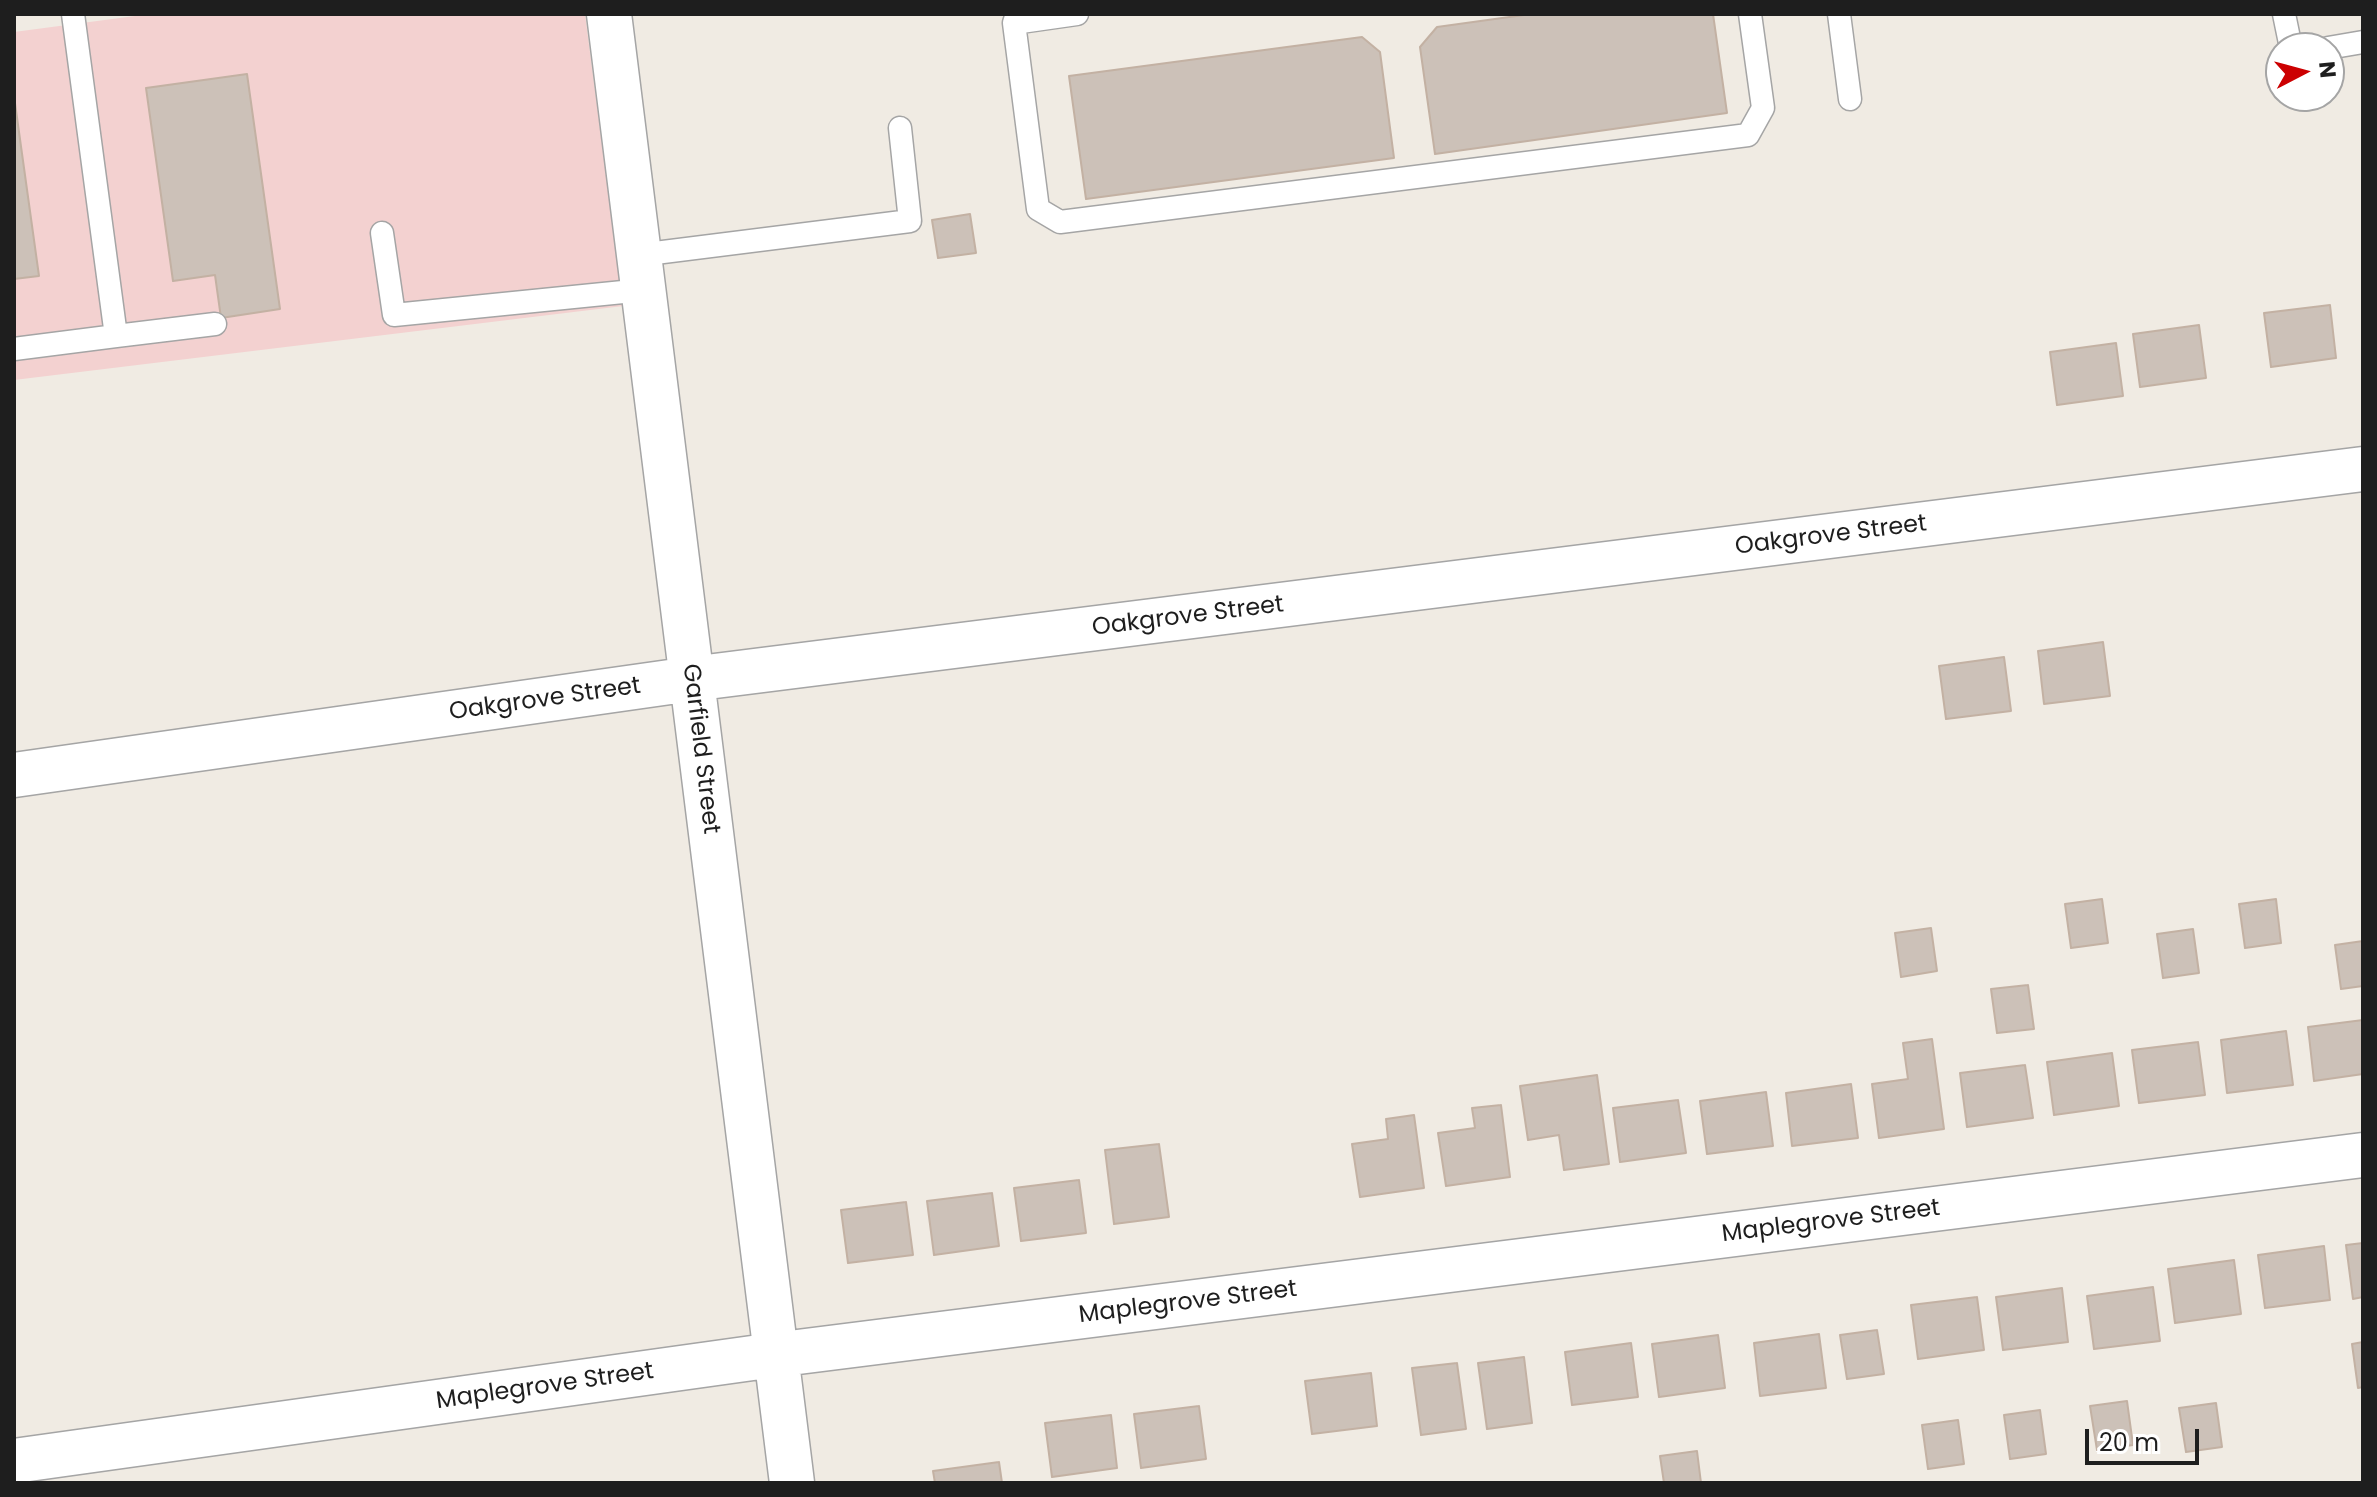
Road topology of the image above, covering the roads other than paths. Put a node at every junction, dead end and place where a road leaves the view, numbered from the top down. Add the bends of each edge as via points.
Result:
1 (73, 14) edge
2 (609, 14) edge
3 (1077, 14) edge
4 (1750, 14) edge
5 (1839, 14) edge
6 (1016, 19) edge
7 (1850, 99) dead end
8 (900, 128) dead end
9 (382, 233) dead end
10 (641, 272) junction
11 (215, 324) dead end
12 (116, 336) junction
13 (14, 349) edge
14 (2363, 469) edge
15 (691, 679) junction
16 (14, 775) edge
17 (2363, 1155) edge
18 (774, 1355) junction
19 (14, 1461) edge
20 (792, 1483) edge

1 - 12 lane
2 - 10 street, Garfield Street
3 - 6 lane
4 - 6 lane via 1763,108 1748,135 1060,222 1038,209
5 - 7 lane
8 - 10 lane via 910,221
9 - 10 lane via 394,315
10 - 15 street, Garfield Street
11 - 12 lane
12 - 13 lane
14 - 15 street, Oakgrove Street
15 - 16 street, Oakgrove Street
15 - 18 street, Garfield Street
17 - 18 street, Maplegrove Street
18 - 19 street, Maplegrove Street
18 - 20 street, Garfield Street

